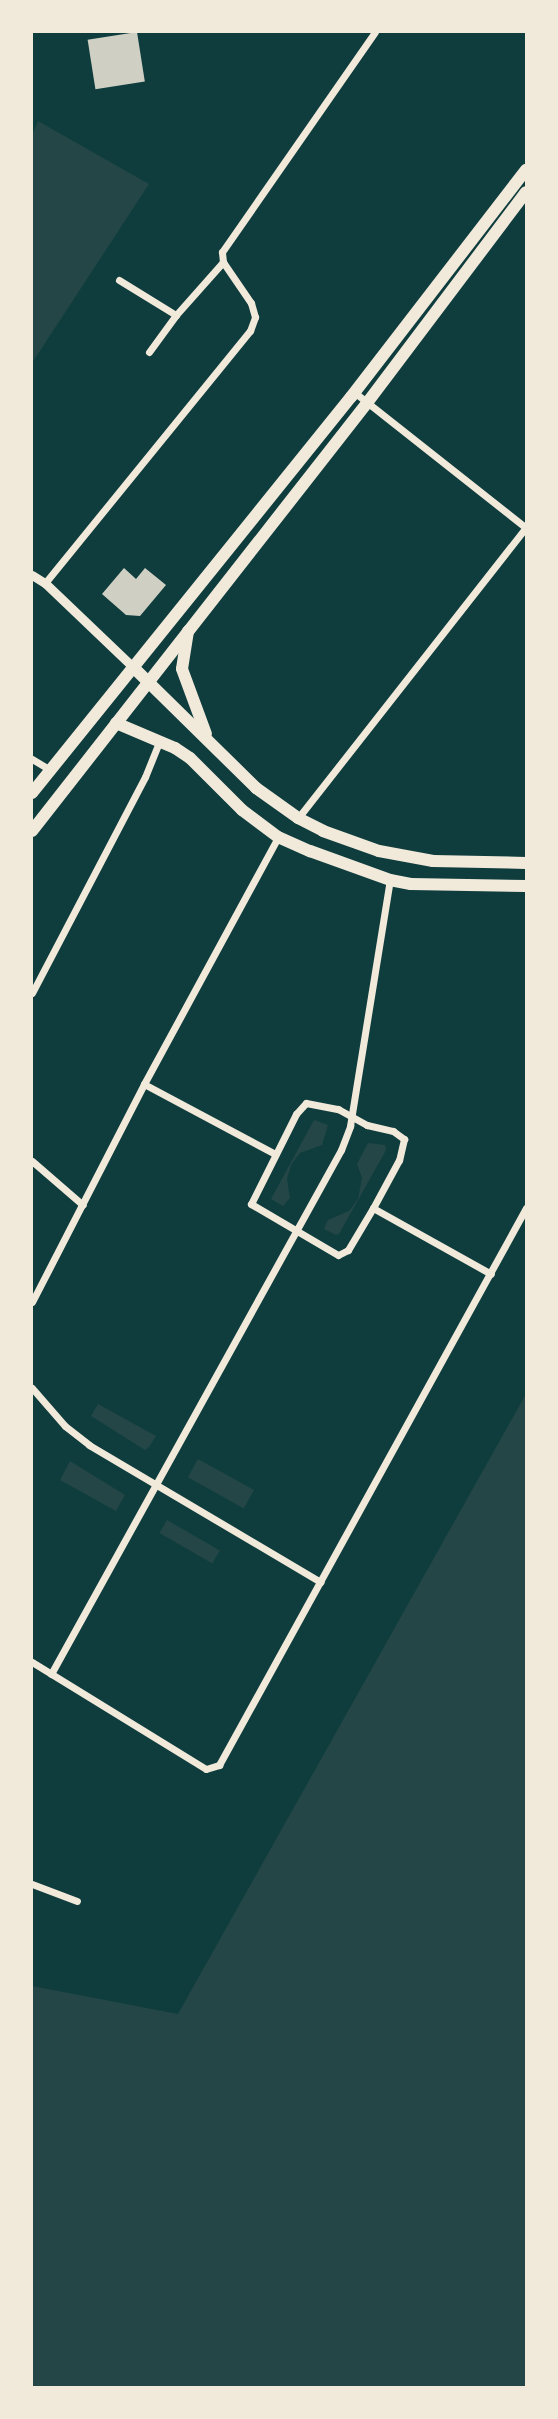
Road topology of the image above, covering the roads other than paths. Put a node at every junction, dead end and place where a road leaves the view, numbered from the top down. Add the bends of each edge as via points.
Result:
1 (375, 32) edge
2 (527, 170) edge
3 (527, 192) edge
4 (223, 262) junction
5 (119, 280) dead end
6 (176, 315) junction
7 (149, 352) dead end
8 (354, 392) junction
9 (368, 403) junction
10 (526, 527) edge
11 (32, 575) edge
12 (45, 583) junction
13 (190, 627) junction
14 (133, 667) junction
15 (148, 680) junction
16 (116, 723) junction
17 (160, 740) junction
18 (209, 741) junction
19 (32, 759) edge
20 (50, 770) junction
21 (32, 793) edge
22 (298, 818) junction
23 (32, 831) edge
24 (278, 837) junction
25 (527, 863) edge
26 (390, 880) junction
27 (527, 886) edge
28 (32, 993) edge
29 (144, 1084) junction
30 (351, 1116) junction
31 (275, 1154) junction
32 (32, 1161) edge
33 (83, 1205) junction
34 (373, 1208) junction
35 (527, 1208) edge
36 (297, 1232) junction
37 (491, 1274) junction
38 (32, 1302) edge
39 (32, 1388) edge
40 (156, 1486) junction
41 (321, 1582) junction
42 (32, 1662) edge
43 (51, 1674) junction
44 (32, 1884) edge
45 (77, 1901) dead end

1 - 4 street via 227,242
2 - 8 main road
3 - 9 main road
4 - 6 street
4 - 12 street via 251,303 255,317 250,331
5 - 6 street
6 - 7 street
8 - 9 street
8 - 14 main road
9 - 10 street
9 - 13 main road
10 - 22 street
11 - 12 street
12 - 14 street
13 - 15 main road
13 - 18 main road via 182,669
14 - 15 main road
14 - 20 main road
15 - 16 main road
15 - 18 main road
16 - 17 main road
16 - 23 main road
17 - 24 main road via 190,758 242,810
17 - 28 street via 145,778
18 - 22 main road via 256,788
19 - 20 street
20 - 21 main road
22 - 25 main road via 379,851 433,861
24 - 26 main road
24 - 29 street
26 - 27 main road
26 - 30 street
29 - 31 street
29 - 33 street
30 - 31 street via 306,1103
30 - 34 street via 393,1130 404,1139 399,1160
30 - 36 street via 341,1150
31 - 36 street via 251,1204
32 - 33 street
33 - 38 street
34 - 36 street via 341,1254
34 - 37 street
35 - 37 street
36 - 40 street
37 - 41 street
39 - 40 street via 76,1436
40 - 41 street
40 - 43 street
41 - 43 street via 219,1765 206,1769
42 - 43 street
44 - 45 street

